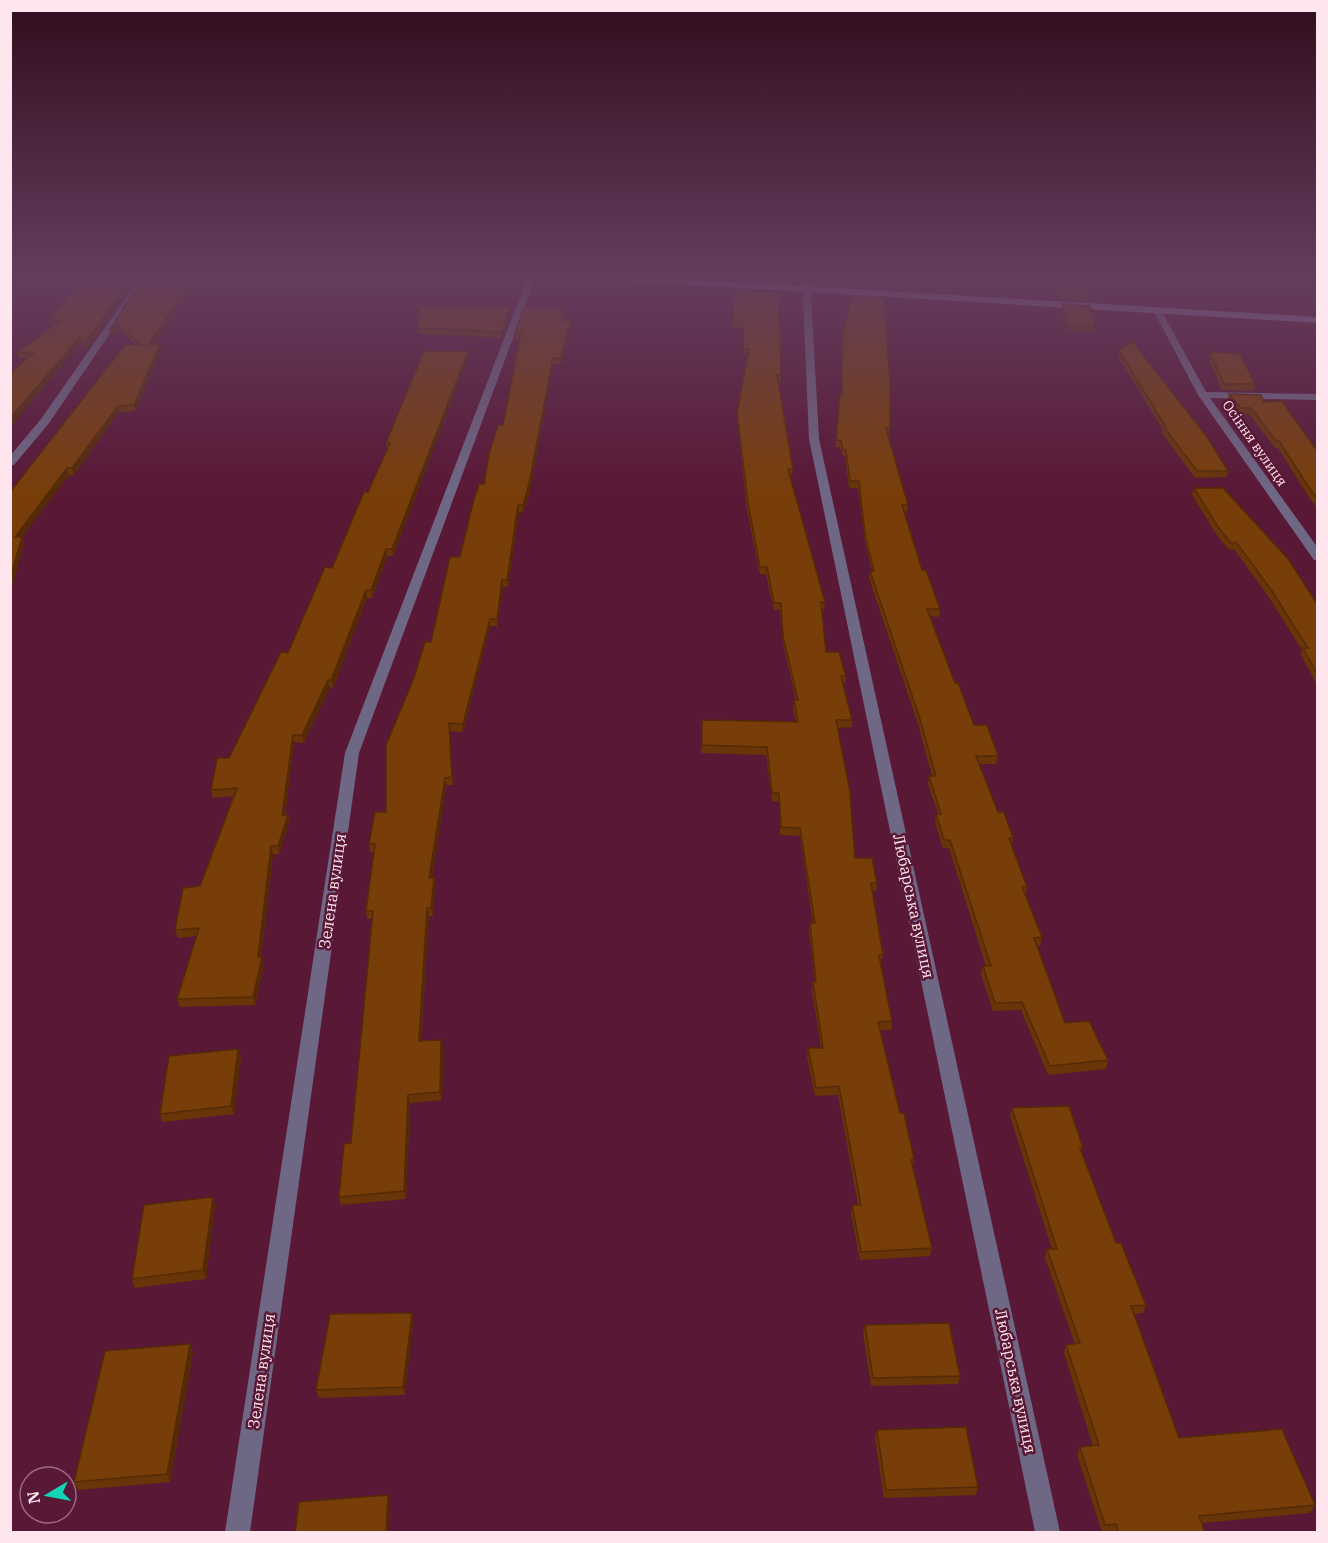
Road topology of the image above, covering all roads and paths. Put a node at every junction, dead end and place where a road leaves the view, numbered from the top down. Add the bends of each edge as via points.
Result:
1 (95, 348) edge
2 (505, 348) edge
3 (810, 348) edge
4 (1178, 348) edge
5 (1203, 395) junction
6 (1317, 397) edge
7 (10, 463) edge
8 (1317, 557) edge
9 (237, 1533) edge
10 (1048, 1533) edge

1 - 7 street via 45,421
2 - 9 street, Зелена вулиця via 352,753
3 - 10 street, Любарська вулиця via 814,439
4 - 5 street, Осіння вулиця
5 - 6 street
5 - 8 street, Осіння вулиця

